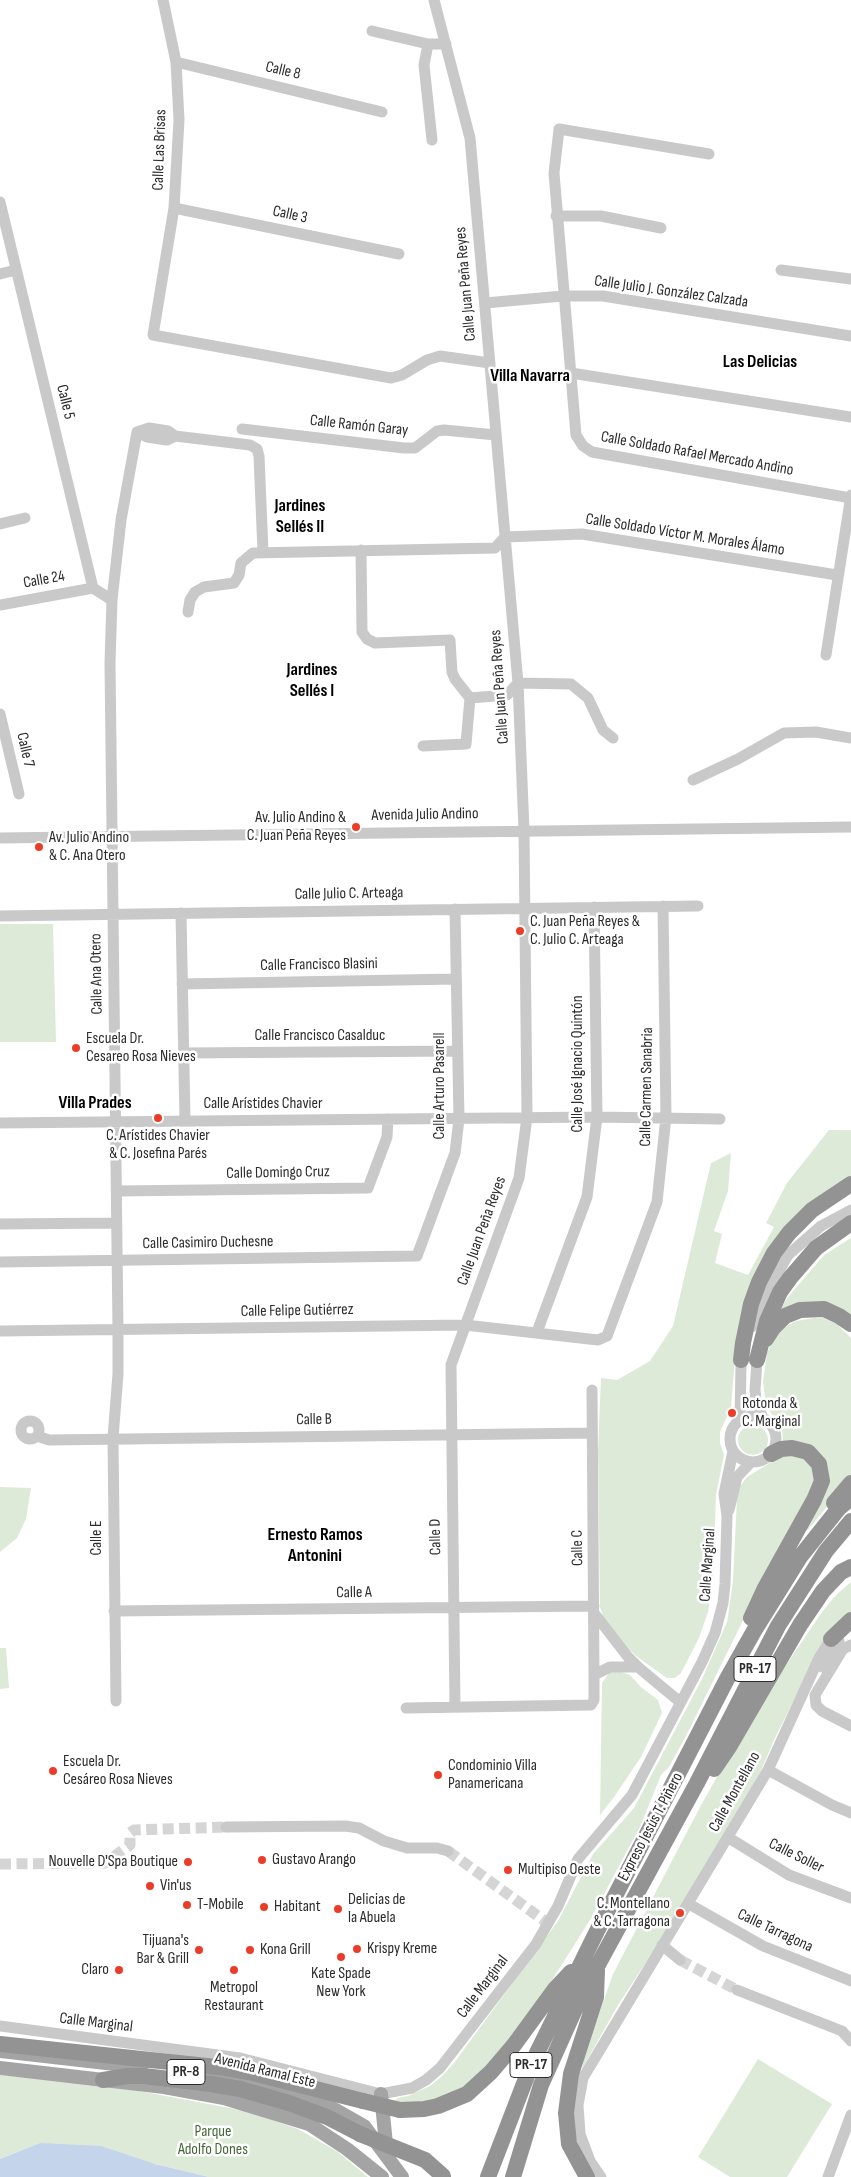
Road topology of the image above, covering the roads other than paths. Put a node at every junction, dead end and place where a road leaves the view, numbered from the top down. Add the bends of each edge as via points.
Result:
1 (163, 0) edge
2 (434, 0) edge
3 (372, 30) dead end
4 (428, 44) junction
5 (446, 44) junction
6 (176, 62) junction
7 (382, 112) dead end
8 (432, 140) dead end
9 (709, 154) dead end
10 (0, 202) edge
11 (174, 208) junction
12 (556, 216) junction
13 (661, 228) dead end
14 (399, 254) dead end
15 (16, 270) junction
16 (781, 270) dead end
17 (0, 274) edge
18 (851, 280) edge
19 (563, 296) junction
20 (484, 303) junction
21 (851, 336) edge
22 (490, 363) junction
23 (570, 373) junction
24 (851, 417) edge
25 (242, 429) dead end
26 (496, 435) junction
27 (851, 496) edge
28 (25, 518) dead end
29 (0, 524) edge
30 (504, 537) junction
31 (360, 550) junction
32 (263, 552) junction
33 (837, 575) junction
34 (94, 588) junction
35 (112, 600) junction
36 (0, 605) edge
37 (188, 612) dead end
38 (826, 655) dead end
39 (518, 684) junction
40 (470, 698) junction
41 (0, 714) edge
42 (613, 738) dead end
43 (851, 738) edge
44 (423, 746) dead end
45 (693, 780) dead end
46 (19, 794) dead end
47 (851, 827) edge
48 (524, 830) junction
49 (111, 836) junction
50 (0, 838) edge
51 (663, 906) junction
52 (698, 906) dead end
53 (594, 907) junction
54 (524, 908) junction
55 (455, 909) junction
56 (112, 913) junction
57 (181, 913) junction
58 (0, 916) edge
59 (455, 979) junction
60 (182, 984) junction
61 (457, 1051) junction
62 (184, 1053) junction
63 (527, 1117) junction
64 (597, 1117) junction
65 (666, 1118) junction
66 (459, 1119) junction
67 (720, 1119) dead end
68 (388, 1120) junction
69 (185, 1121) junction
70 (115, 1122) junction
71 (0, 1123) edge
72 (851, 1184) edge
73 (117, 1191) junction
74 (851, 1210) edge
75 (116, 1223) junction
76 (851, 1223) edge
77 (0, 1224) edge
78 (417, 1256) joint
79 (117, 1260) junction
80 (0, 1262) edge
81 (851, 1324) edge
82 (465, 1325) junction
83 (118, 1329) junction
84 (0, 1331) edge
85 (537, 1332) junction
86 (594, 1340) joint
87 (749, 1360) junction
88 (451, 1366) joint
89 (118, 1374) joint
90 (592, 1390) dead end
91 (763, 1418) junction
92 (740, 1420) junction
93 (592, 1433) junction
94 (451, 1434) junction
95 (37, 1436) dead end
96 (113, 1438) junction
97 (733, 1450) junction
98 (771, 1454) junction
99 (751, 1462) junction
100 (851, 1483) edge
101 (851, 1498) edge
102 (727, 1516) junction
103 (851, 1521) edge
104 (800, 1558) junction
105 (851, 1566) edge
106 (851, 1574) edge
107 (453, 1608) junction
108 (594, 1610) junction
109 (114, 1611) junction
110 (851, 1620) edge
111 (800, 1625) junction
112 (851, 1628) edge
113 (840, 1641) edge
114 (638, 1667) junction
115 (594, 1675) junction
116 (728, 1680) junction
117 (116, 1701) dead end
118 (680, 1702) junction
119 (454, 1707) junction
120 (406, 1708) dead end
121 (851, 1726) edge
122 (768, 1770) junction
123 (851, 1812) edge
124 (673, 1826) junction
125 (226, 1827) tunnel mouth
126 (729, 1838) junction
127 (448, 1851) tunnel mouth
128 (851, 1898) edge
129 (689, 1904) junction
130 (662, 1945) junction
131 (680, 1960) tunnel mouth
132 (590, 1962) junction
133 (851, 1981) edge
134 (737, 1990) tunnel mouth
135 (0, 2026) edge
136 (851, 2042) edge
137 (0, 2044) edge
138 (0, 2051) edge
139 (0, 2060) edge
140 (0, 2068) edge
141 (38, 2073) junction
142 (103, 2080) junction
143 (381, 2094) junction
144 (851, 2115) edge
145 (387, 2157) junction
146 (382, 2177) edge
147 (402, 2177) edge
148 (444, 2177) edge
149 (488, 2177) edge
150 (513, 2177) edge
151 (587, 2177) edge
152 (601, 2177) edge
153 (828, 2177) edge

1 - 6 street, Calle Las Brisas
2 - 5 street, Calle Juan Peña Reyes
3 - 4 street
4 - 5 street
4 - 8 street via 424,65
5 - 20 street, Calle Juan Peña Reyes via 470,138
6 - 7 street, Calle 8
6 - 11 street, Calle Las Brisas via 179,120
9 - 12 street, Calle Soldado Rafael Mercado Andino via 559,129 554,173
10 - 15 street, Calle 5
11 - 14 street, Calle 3
11 - 22 street, Calle Las Brisas via 153,335 391,378 440,356
12 - 13 street via 601,216
12 - 19 street, Calle Soldado Rafael Mercado Andino
15 - 17 street
15 - 34 street, Calle 5
16 - 18 street
19 - 20 street, Calle Julio J. González Calzada
19 - 21 street, Calle Julio J. González Calzada via 603,296
19 - 23 street, Calle Soldado Rafael Mercado Andino
20 - 22 street, Calle Juan Peña Reyes
22 - 26 street, Calle Juan Peña Reyes
23 - 24 street
23 - 27 street, Calle Soldado Rafael Mercado Andino via 576,435 592,452
25 - 26 street, Calle Ramón Garay via 404,448 415,448 437,431 444,430
26 - 30 street, Calle Juan Peña Reyes
27 - 33 street
28 - 29 street
30 - 31 street, Calle Soldado Víctor M. Morales Álamo via 495,548
30 - 33 street, Calle Soldado Víctor M. Morales Álamo via 582,534
30 - 39 street, Calle Juan Peña Reyes
31 - 32 street, Calle Soldado Víctor M. Morales Álamo
31 - 40 street via 362,632 376,644 450,640 452,672
32 - 35 street via 260,456 256,449 250,445 175,436 168,431 149,428 138,432 121,520
32 - 37 street via 253,553 243,560 234,583 204,587 195,592
33 - 38 street
34 - 35 street
34 - 36 street, Calle 24
35 - 49 street, Calle Ana Otero
39 - 40 street via 507,695
39 - 42 street via 571,684 588,698 603,730
39 - 48 street, Calle Juan Peña Reyes
40 - 44 street via 466,744
41 - 46 street, Calle 7
43 - 45 street via 816,732 784,734
47 - 48 street, Avenida Julio Andino
48 - 49 street, Avenida Julio Andino
48 - 54 street, Calle Juan Peña Reyes
49 - 50 street, Avenida Julio Andino
49 - 56 street, Calle Ana Otero
51 - 52 street, Calle Julio C. Arteaga
51 - 53 street, Calle Julio C. Arteaga
51 - 65 street, Calle Carmen Sanabria
53 - 54 street, Calle Julio C. Arteaga
53 - 64 street, Calle José Ignacio Quintón
54 - 55 street, Calle Julio C. Arteaga
54 - 63 street, Calle Juan Peña Reyes
55 - 57 street, Calle Julio C. Arteaga
55 - 59 street, Calle Arturo Pasarell
56 - 57 street, Calle Julio C. Arteaga
56 - 58 street, Calle Julio C. Arteaga
56 - 70 street, Calle Ana Otero
57 - 60 street
59 - 60 street, Calle Francisco Blasini
59 - 61 street, Calle Arturo Pasarell
60 - 62 street
61 - 62 street, Calle Francisco Casalduc
61 - 66 street, Calle Arturo Pasarell
62 - 69 street
63 - 64 street, Calle Arístides Chavier
63 - 66 street, Calle Arístides Chavier
63 - 82 street, Calle Juan Peña Reyes via 520,1178
64 - 65 street, Calle Arístides Chavier
64 - 85 street, Calle José Ignacio Quintón via 587,1197
65 - 67 street, Calle Arístides Chavier
65 - 86 street, Calle Carmen Sanabria via 656,1202 608,1336
66 - 68 street, Calle Arístides Chavier
66 - 78 street, Calle Arturo Pasarell via 455,1153
68 - 69 street, Calle Arístides Chavier
68 - 73 street, Calle Domingo Cruz via 387,1137 368,1188
69 - 70 street, Calle Arístides Chavier
70 - 71 street, Calle Arístides Chavier
70 - 73 street, Calle Ana Otero
72 - 87 highway via 812,1210 774,1253 751,1304 742,1343
73 - 75 street, Calle Ana Otero
74 - 87 street via 821,1226 788,1255 763,1300
75 - 77 street
75 - 79 street, Calle Ana Otero
76 - 87 highway via 816,1248 790,1278 780,1292
78 - 79 street, Calle Casimiro Duchesne
79 - 80 street, Calle Casimiro Duchesne
79 - 83 street, Calle Ana Otero
81 - 87 highway via 824,1310 791,1312 773,1328
82 - 83 street, Calle Felipe Gutiérrez
82 - 85 street, Calle Felipe Gutiérrez
82 - 88 street, Calle Juan Peña Reyes
83 - 84 street, Calle Felipe Gutiérrez
83 - 89 street, Calle Ana Otero
85 - 86 street, Calle Felipe Gutiérrez
87 - 91 street via 756,1401
87 - 92 street
88 - 94 street, Calle D
89 - 96 street, Calle E
90 - 93 street, Calle C
91 - 92 street via 754,1415
91 - 98 street via 772,1424 776,1433
92 - 97 street via 732,1431 730,1441
93 - 94 street, Calle B
93 - 108 street, Calle C
94 - 96 street, Calle B
94 - 107 street, Calle D
95 - 96 street, Calle B via 49,1440
96 - 109 street, Calle E
97 - 99 street via 740,1458
97 - 102 street, Calle Marginal via 724,1494
98 - 99 street via 762,1461
98 - 116 highway via 792,1448 808,1452 819,1464 822,1481 764,1590
99 - 102 street, Calle Marginal via 734,1483
100 - 104 highway via 825,1513
101 - 104 highway, Expreso Jesús T. Piñero / PR-17 via 839,1508
102 - 118 street, Calle Marginal via 723,1603 715,1634
103 - 124 highway, Expreso Jesús T. Piñero / PR-17 via 826,1550 778,1626
104 - 116 highway, Expreso Jesús T. Piñero / PR-17 via 754,1631
105 - 111 highway via 823,1590
106 - 111 highway via 838,1582
107 - 108 street, Calle A
107 - 109 street, Calle A
107 - 119 street, Calle D
108 - 114 street via 622,1651
108 - 115 street, Calle C
109 - 117 street, Calle E
110 - 113 highway
111 - 124 highway via 729,1747
112 - 113 highway
113 - 121 street via 843,1649 815,1696 816,1705
113 - 122 street, Calle Montellano via 819,1658
114 - 115 street via 610,1667
114 - 118 street
115 - 119 street, Calle C via 591,1705
116 - 132 highway, Expreso Jesús T. Piñero / PR-17
118 - 143 street, Calle Marginal via 632,1795 578,1859 549,1924 467,2034 426,2080 412,2088
119 - 120 street
122 - 123 street
122 - 126 street, Calle Montellano
124 - 132 highway, Expreso Jesús T. Piñero / PR-17
125 - 127 street via 345,1826 359,1828 393,1845
126 - 128 street, Calle Soller via 789,1874
126 - 129 street, Calle Montellano
129 - 130 street, Calle Montellano
129 - 133 street, Calle Tarragona via 763,1946
130 - 131 street
130 - 152 street, Calle Montellano via 584,2078 578,2105 580,2134 590,2162
132 - 137 highway, bridge via 555,1989 514,2045 472,2090 424,2110 400,2110 249,2072 211,2066
132 - 149 highway, Expreso Jesús T. Piñero / PR-17 via 532,2063
132 - 150 highway, Expreso Jesús T. Piñero / PR-17 via 581,1996 541,2085
132 - 151 highway via 596,1997 571,2074 566,2113 568,2144
134 - 136 street via 842,2031
135 - 143 street, Calle Marginal via 240,2058
138 - 145 main road, Avenida Ramal Este / PR-8 via 202,2074 301,2095 327,2105 364,2126
139 - 141 main road
140 - 141 main road, PR-8
141 - 142 main road, PR-8
142 - 146 main road, PR-8 via 224,2098 309,2124
142 - 148 highway, bridge via 144,2076 212,2084 289,2103 425,2160
143 - 145 main road
144 - 153 street
145 - 147 main road, Avenida Ramal Este / PR-8

